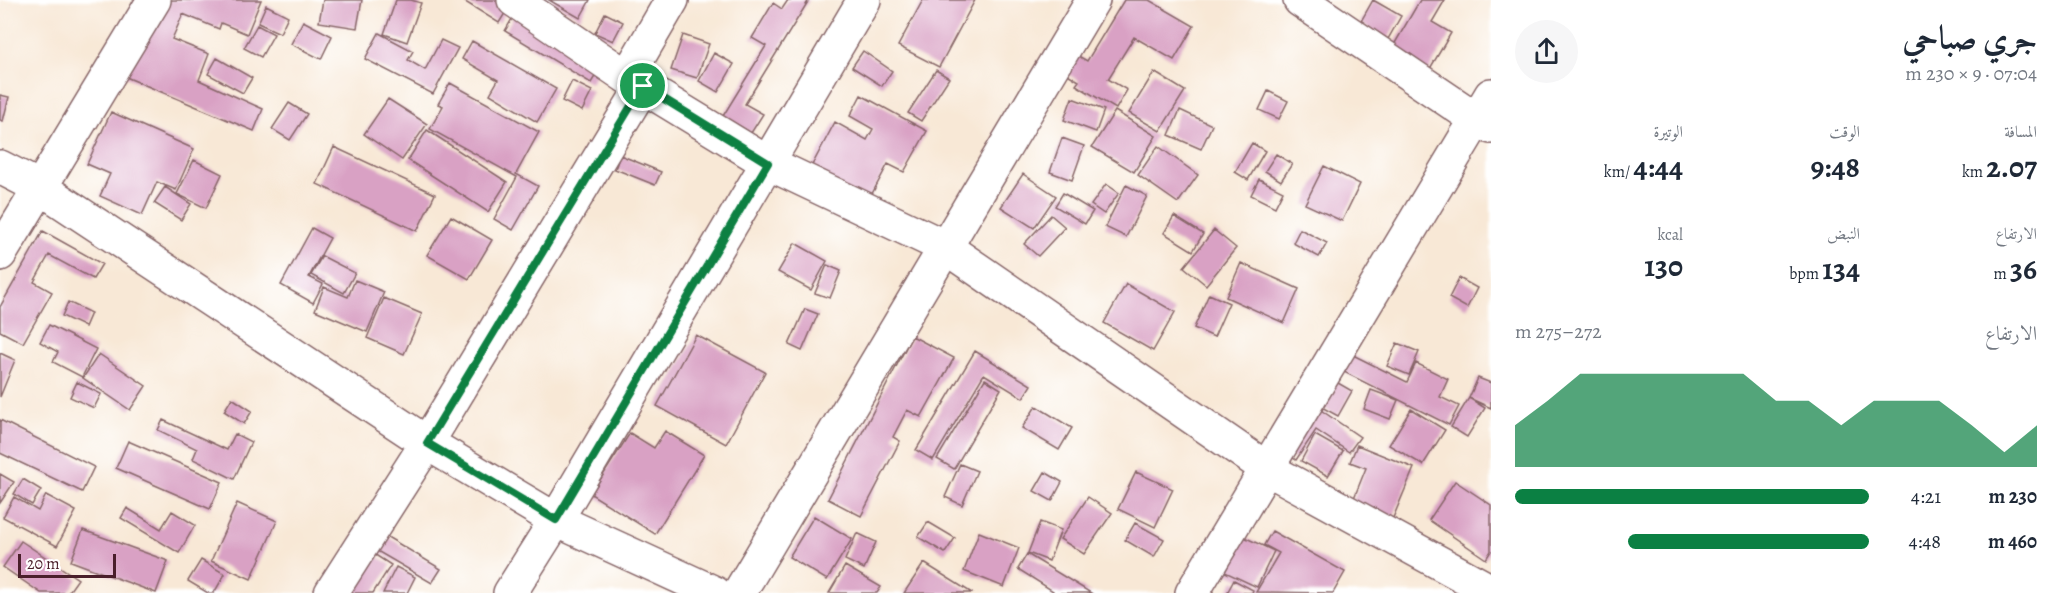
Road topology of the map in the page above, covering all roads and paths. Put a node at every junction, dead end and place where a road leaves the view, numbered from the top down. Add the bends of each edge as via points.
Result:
1 (154, 0) edge
2 (514, 0) edge
3 (672, 0) edge
4 (864, 0) edge
5 (1093, 0) edge
6 (1300, 0) edge
7 (635, 82) junction
8 (1486, 114) edge
9 (768, 163) junction
10 (0, 167) edge
11 (41, 188) junction
12 (945, 248) junction
13 (0, 254) edge
14 (427, 443) junction
15 (1266, 468) junction
16 (556, 520) junction
17 (1491, 591) edge
18 (331, 593) edge
19 (510, 593) edge
20 (715, 593) edge
21 (739, 593) edge
22 (1192, 593) edge

1 - 11 street
2 - 7 street
3 - 7 street
4 - 9 street
5 - 12 street
6 - 8 street
7 - 9 street
7 - 14 street
8 - 15 street
9 - 12 street
9 - 16 street
10 - 11 street
11 - 13 street
11 - 14 street
12 - 15 street
12 - 21 street
14 - 16 street
14 - 18 street
15 - 17 street
15 - 22 street
16 - 19 street
16 - 20 street

